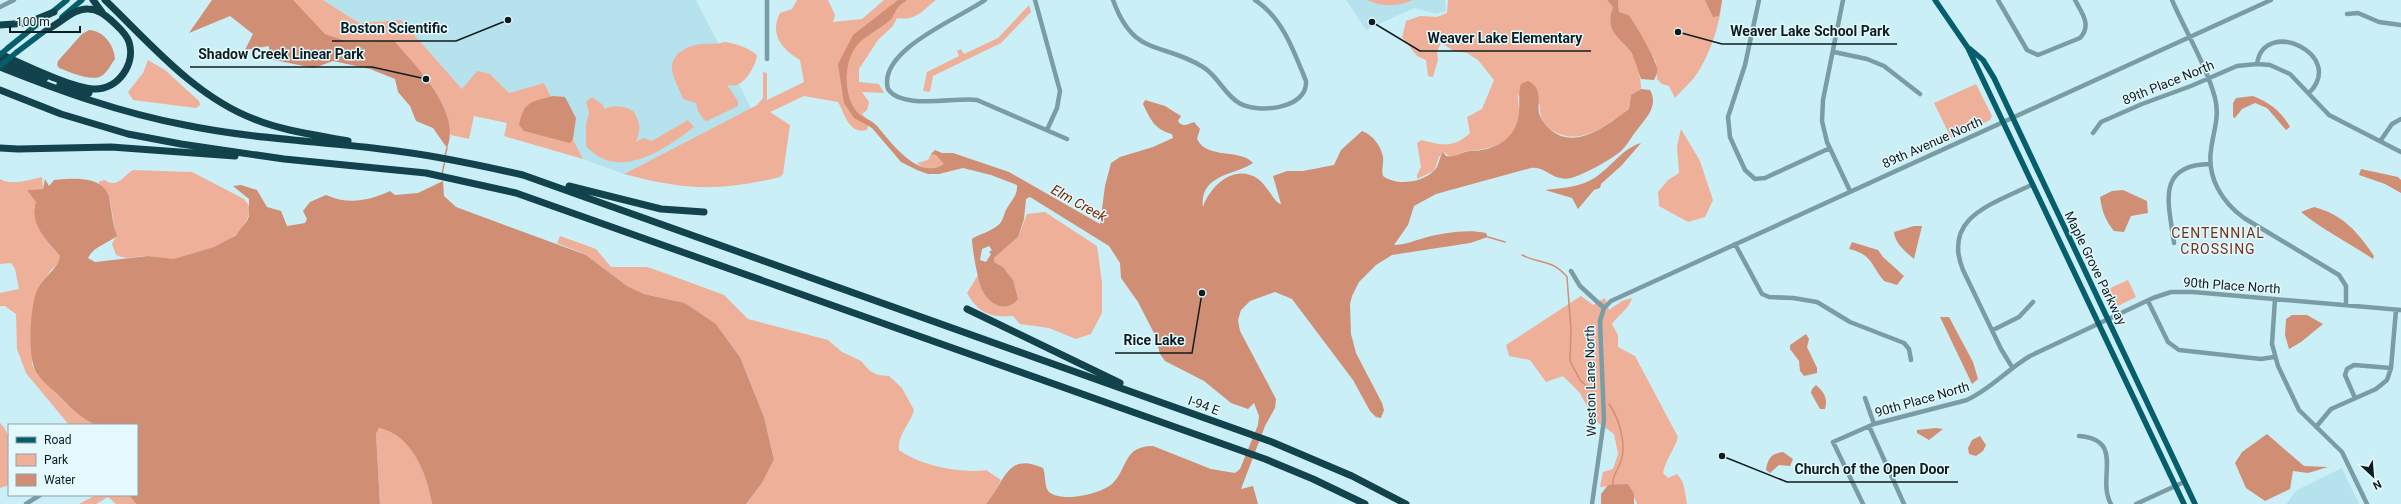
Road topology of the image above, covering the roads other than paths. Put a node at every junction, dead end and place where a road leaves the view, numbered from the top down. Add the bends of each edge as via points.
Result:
1 (14, 0) edge
2 (67, 0) edge
3 (82, 0) edge
4 (93, 0) edge
5 (105, 0) edge
6 (767, 0) edge
7 (985, 0) edge
8 (1035, 0) edge
9 (1113, 0) edge
10 (1255, 0) edge
11 (1759, 0) edge
12 (1843, 0) edge
13 (1935, 0) edge
14 (1998, 0) edge
15 (2075, 0) edge
16 (2172, 0) edge
17 (2271, 0) edge
18 (0, 7) edge
19 (54, 12) junction
20 (2347, 14) dead end
21 (105, 16) junction
22 (0, 24) edge
23 (2401, 25) edge
24 (48, 29) junction
25 (125, 34) junction
26 (2188, 37) junction
27 (1968, 48) junction
28 (1834, 52) junction
29 (0, 55) edge
30 (766, 59) dead end
31 (0, 60) edge
32 (2257, 64) junction
33 (0, 66) edge
34 (2207, 79) junction
35 (0, 90) edge
36 (2309, 93) junction
37 (1920, 94) dead end
38 (2012, 117) junction
39 (2401, 119) edge
40 (2003, 122) junction
41 (1047, 130) junction
42 (2093, 133) dead end
43 (1067, 139) dead end
44 (2381, 140) junction
45 (0, 148) edge
46 (1830, 148) junction
47 (390, 150) junction
48 (2401, 152) edge
49 (284, 159) junction
50 (2210, 164) junction
51 (523, 175) junction
52 (2033, 184) junction
53 (1850, 191) junction
54 (704, 212) dead end
55 (2174, 243) dead end
56 (1735, 244) junction
57 (1571, 271) dead end
58 (2275, 299) junction
59 (2148, 300) junction
60 (2033, 302) dead end
61 (2346, 305) junction
62 (1604, 308) junction
63 (967, 309) dead end
64 (2399, 310) edge
65 (2108, 319) junction
66 (2099, 324) junction
67 (1993, 330) junction
68 (2274, 357) junction
69 (1911, 360) dead end
70 (2012, 367) junction
71 (2391, 368) junction
72 (1865, 398) dead end
73 (2355, 398) junction
74 (1155, 399) junction
75 (1874, 424) junction
76 (1869, 426) junction
77 (2316, 427) junction
78 (2079, 436) dead end
79 (2184, 482) junction
80 (2176, 485) junction
81 (38, 496) edge
82 (26, 504) edge
83 (1365, 504) edge
84 (1406, 504) edge
85 (1592, 504) edge
86 (1863, 504) edge
87 (1904, 504) edge
88 (2111, 504) edge
89 (2136, 504) edge
90 (2184, 504) edge
91 (2195, 504) edge
92 (2367, 504) edge

1 - 18 street
2 - 19 main road
3 - 24 main road
4 - 21 highway
5 - 47 highway via 163,56 222,104 255,120 283,128
6 - 30 street
7 - 41 street via 930,32 898,59 888,73 888,89 894,96 909,99 977,100
8 - 41 street via 1060,91 1057,108
9 - 10 street via 1121,20 1138,39 1149,46 1203,67 1242,105 1256,109 1271,109 1285,105 1302,95 1306,81 1282,29 1273,15
11 - 46 street via 1749,49 1728,117 1730,137 1745,170 1755,179 1765,178
12 - 28 street
13 - 27 main road, Maple Grove Parkway
14 - 15 street via 2030,53 2043,54 2080,38 2086,30 2086,22
16 - 26 street
17 - 26 street, 89th Avenue North
19 - 22 highway via 27,23
19 - 29 main road, bridge
20 - 23 street via 2358,13 2380,22
21 - 24 highway via 96,10 82,9
21 - 25 highway
24 - 33 main road, bridge
25 - 29 highway via 130,48 129,64 125,72 113,83 95,89 51,76
25 - 31 highway via 133,44 133,66 119,83 101,93 78,91
26 - 34 street
26 - 38 street, 89th Avenue North
27 - 38 main road, Maple Grove Parkway via 1983,60
27 - 40 main road, Maple Grove Parkway
28 - 37 street via 1867,59 1884,66
28 - 46 street via 1822,110 1824,132
32 - 34 street, 89th Place North via 2237,66
32 - 36 street, 89th Place North via 2280,69 2296,79
32 - 36 street via 2264,50 2278,42 2294,42 2302,46 2313,57 2318,72 2315,87
33 - 47 highway via 74,96 127,112 185,125
34 - 42 street, 89th Place North via 2147,101 2101,122
34 - 50 street via 2215,97 2217,117
35 - 49 highway via 61,114 128,134
36 - 44 street, 89th Place North via 2329,115
38 - 40 street, 89th Avenue North
38 - 65 main road, Maple Grove Parkway
39 - 44 street via 2388,127
40 - 52 main road, Maple Grove Parkway
40 - 53 street, 89th Avenue North
41 - 43 street
44 - 48 street, 89th Place North
45 - 49 highway via 111,147
46 - 53 street
47 - 51 highway
49 - 83 highway via 426,173 516,193 599,220 1265,459
50 - 55 street via 2183,168 2169,185 2168,200
50 - 61 street via 2220,193 2234,210 2339,275 2346,286
51 - 54 highway via 644,206
51 - 74 highway
52 - 66 main road, Maple Grove Parkway
52 - 67 street via 1980,209 1969,218 1961,234 1958,252 1960,260
53 - 56 street, 89th Avenue North
56 - 62 street, 89th Avenue North via 1619,297
56 - 69 street via 1762,294 1769,298 1817,302 1853,324 1908,346
57 - 62 street, Weston Lane North via 1580,286
58 - 59 street, 90th Place North via 2182,291
58 - 61 street, 90th Place North
58 - 68 street via 2272,333
59 - 65 street, 90th Place North
59 - 68 street via 2168,342 2179,350 2261,359
60 - 67 street via 2019,317
61 - 64 street, 90th Place North
62 - 85 street, Weston Lane North via 1600,321 1604,420
63 - 74 highway
64 - 71 street
65 - 66 street, 90th Place North
65 - 79 main road, Maple Grove Parkway
66 - 70 street, 90th Place North
66 - 80 main road, Maple Grove Parkway
67 - 70 street
68 - 77 street via 2298,410
70 - 75 street, 90th Place North via 1986,389 1967,400
71 - 73 street via 2389,376 2380,386
71 - 73 street via 2354,365 2347,369 2345,375
72 - 75 street
73 - 77 street via 2331,409
74 - 84 highway, I-94 E via 1272,442 1352,476
75 - 76 street, 90th Place North
76 - 86 street, 90th Place North via 1833,442
76 - 87 street
77 - 92 street via 2342,452
78 - 88 street via 2094,439 2106,452 2108,463 2105,489
79 - 80 street
79 - 91 main road, Maple Grove Parkway
80 - 89 street
80 - 90 main road, Maple Grove Parkway
81 - 82 street

